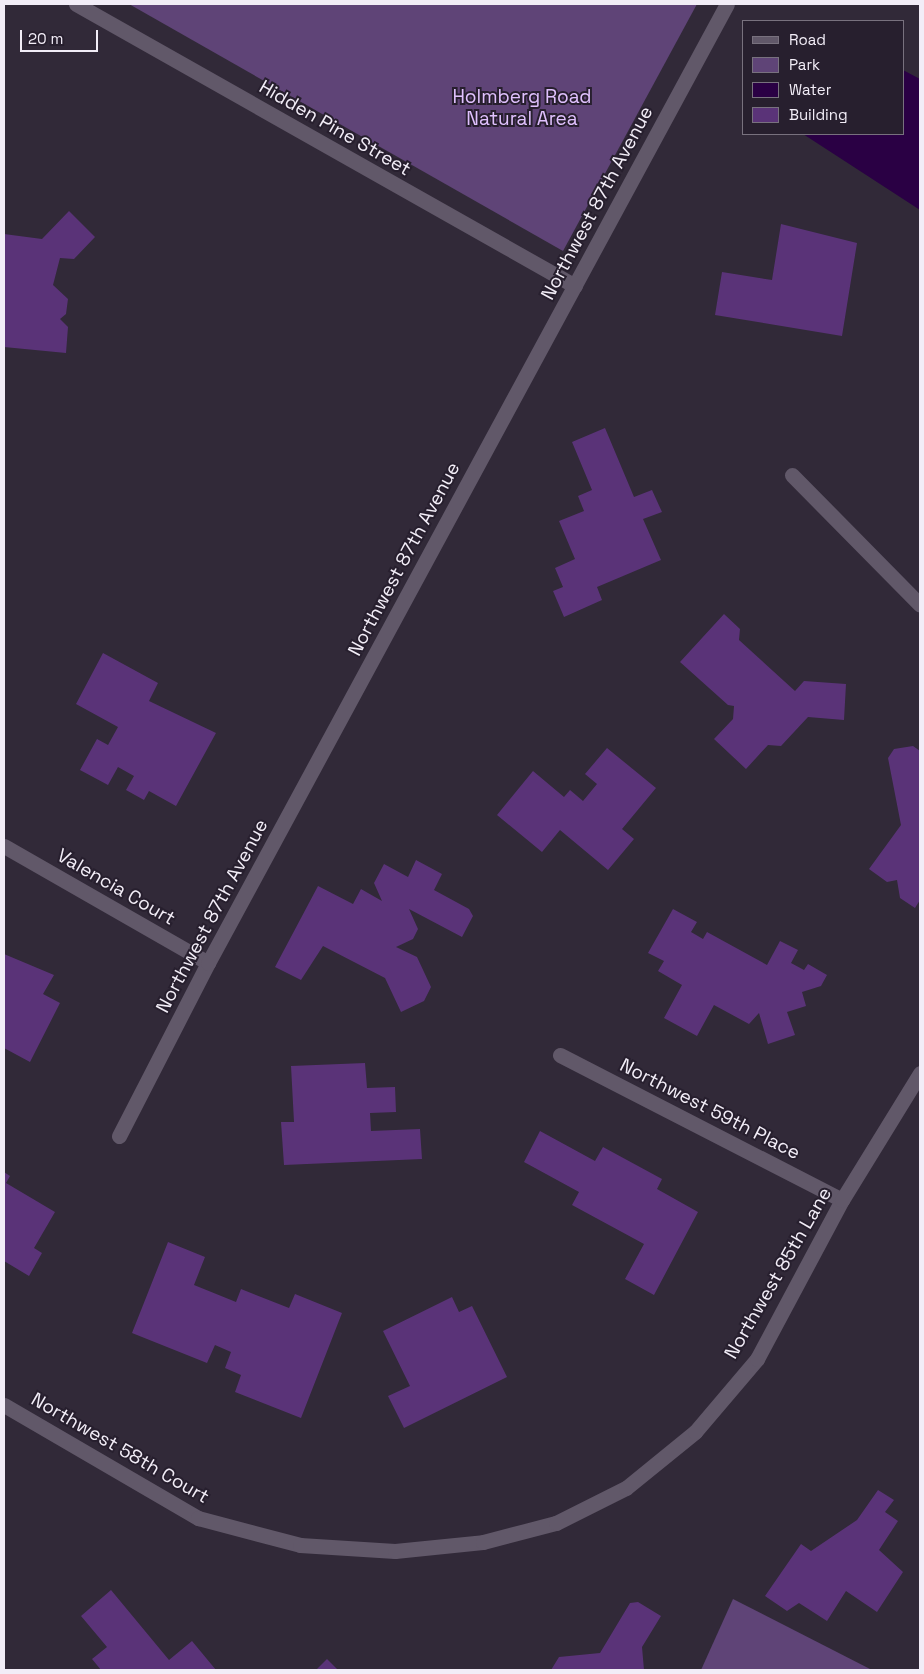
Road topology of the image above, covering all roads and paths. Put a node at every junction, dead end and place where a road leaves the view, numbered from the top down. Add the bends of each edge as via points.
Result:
1 (76, 4) edge
2 (727, 4) edge
3 (575, 286) junction
4 (792, 475) dead end
5 (920, 605) edge
6 (4, 846) edge
7 (208, 963) junction
8 (560, 1055) dead end
9 (920, 1074) edge
10 (119, 1136) dead end
11 (842, 1200) junction
12 (4, 1405) edge
13 (483, 1542) joint

1 - 3 street, Hidden Pine Street
2 - 3 street, Northwest 87th Avenue
3 - 7 street, Northwest 87th Avenue
4 - 5 street
6 - 7 street, Valencia Court
7 - 10 street, Northwest 87th Avenue
8 - 11 street, Northwest 59th Place
9 - 11 street, Northwest 85th Lane
11 - 13 street, Northwest 85th Lane via 757,1359 695,1432 626,1488 556,1523
12 - 13 street, Northwest 58th Court via 198,1518 300,1545 395,1551

